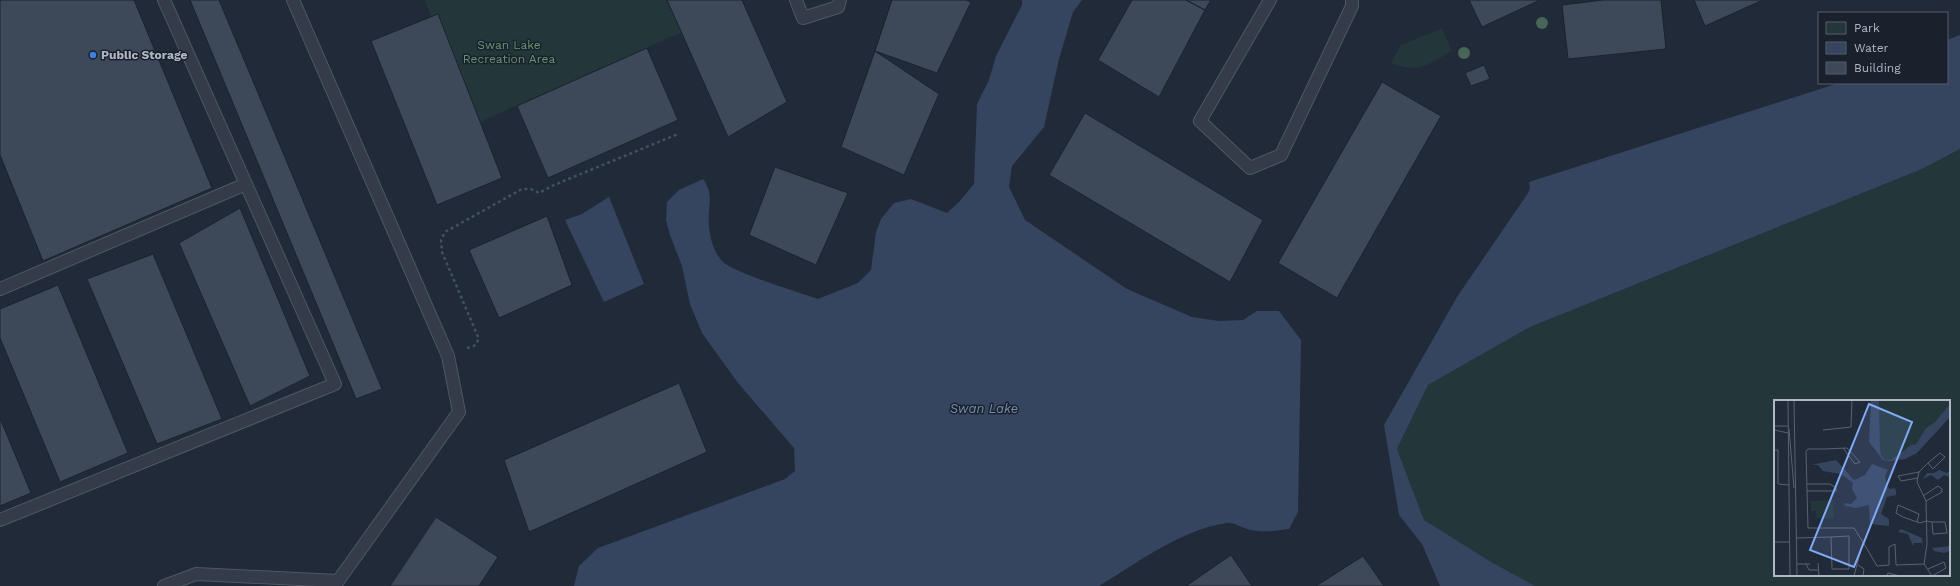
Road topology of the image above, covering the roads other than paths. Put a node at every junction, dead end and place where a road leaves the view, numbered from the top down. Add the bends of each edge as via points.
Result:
1 (164, 0) edge
2 (293, 0) edge
3 (796, 0) edge
4 (840, 0) edge
5 (1270, 0) edge
6 (1352, 0) edge
7 (246, 184) junction
8 (0, 290) edge
9 (0, 520) edge
10 (336, 584) edge
11 (164, 586) edge

1 - 7 lane
2 - 10 lane via 448,356 459,412
3 - 4 lane via 803,18 838,7
5 - 6 lane via 1200,121 1250,168 1281,155 1352,6
7 - 8 lane
7 - 9 lane via 335,384
10 - 11 lane via 196,574

